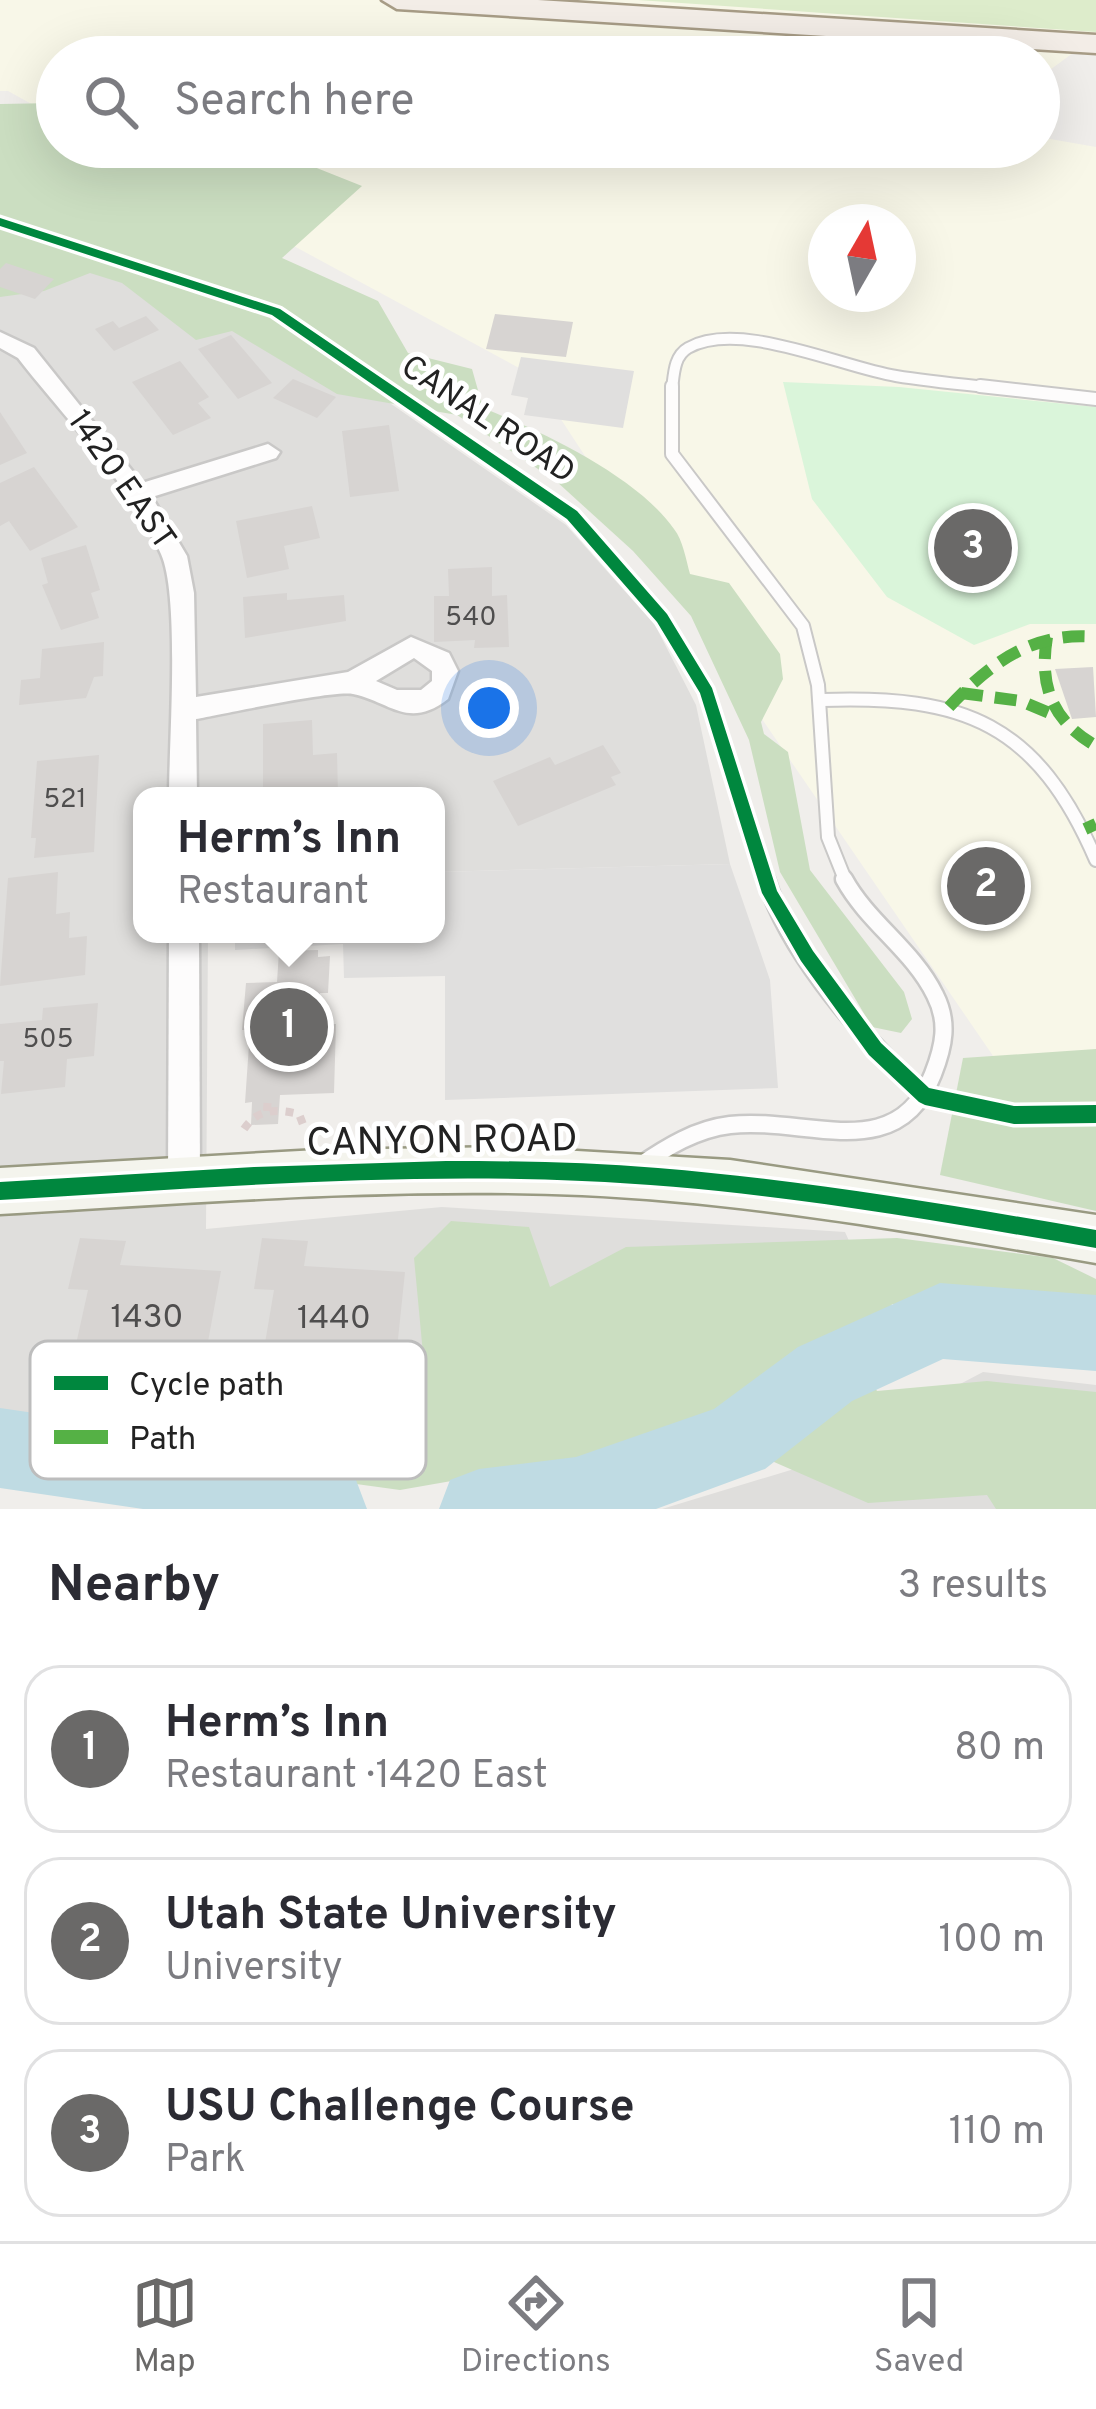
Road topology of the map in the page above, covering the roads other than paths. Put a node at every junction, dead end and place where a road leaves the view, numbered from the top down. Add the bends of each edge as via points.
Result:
1 (397, 0) edge
2 (969, 36) edge
3 (1060, 42) edge
4 (1096, 44) edge
5 (0, 222) edge
6 (0, 339) edge
7 (1096, 399) edge
8 (268, 452) dead end
9 (136, 494) junction
10 (353, 682) dead end
11 (822, 700) junction
12 (183, 710) junction
13 (183, 787) edge
14 (1096, 860) edge
15 (184, 943) edge
16 (925, 1096) junction
17 (627, 1175) junction
18 (184, 1181) junction
19 (0, 1191) edge
20 (1096, 1239) edge

1 - 2 main road
3 - 4 main road
5 - 16 lane, CANAL ROAD via 276,312 572,515 662,618 707,692 770,893 807,956 875,1049
6 - 9 street, 1420 EAST via 26,353
7 - 11 lane via 911,379 723,338 687,349 677,360 669,403 672,454 803,626 817,656
8 - 9 street
9 - 12 street, 1420 EAST via 175,556
10 - 12 street
11 - 14 lane via 918,700 981,720 1066,800
11 - 16 lane via 819,788 838,869 932,990 944,1018
12 - 13 street, 1420 EAST
15 - 18 street
16 - 17 lane via 908,1118 870,1129 732,1124 678,1138
17 - 18 street, CANYON ROAD via 509,1170
17 - 20 street, CANYON ROAD
18 - 19 street, CANYON ROAD

